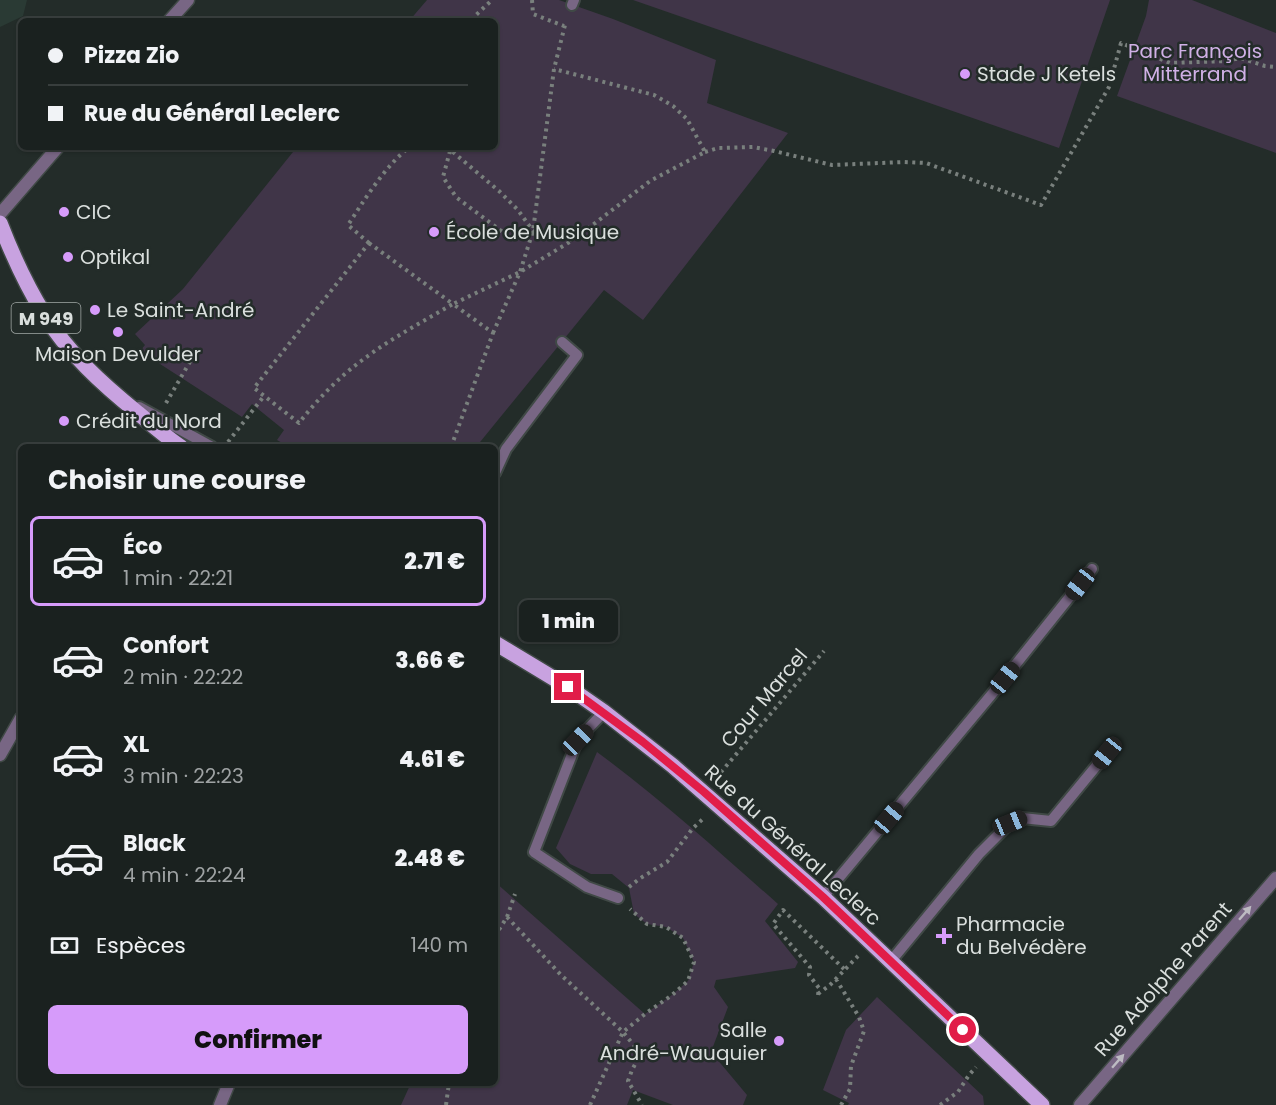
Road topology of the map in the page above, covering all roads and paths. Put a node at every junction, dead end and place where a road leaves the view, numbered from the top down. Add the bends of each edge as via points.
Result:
1 (188, 0) edge
2 (492, 0) edge
3 (532, 0) edge
4 (573, 3) edge
5 (172, 18) edge
6 (474, 18) edge
7 (564, 26) junction
8 (1276, 67) edge
9 (554, 69) junction
10 (55, 150) edge
11 (406, 150) edge
12 (449, 150) edge
13 (450, 150) edge
14 (705, 153) junction
15 (0, 214) edge
16 (0, 223) edge
17 (533, 231) junction
18 (573, 240) junction
19 (0, 241) edge
20 (369, 243) junction
21 (18, 267) junction
22 (520, 272) junction
23 (453, 304) junction
24 (493, 333) junction
25 (562, 342) dead end
26 (191, 360) dead end
27 (264, 396) junction
28 (120, 399) junction
29 (158, 417) junction
30 (176, 444) edge
31 (207, 444) edge
32 (226, 444) edge
33 (452, 444) edge
34 (498, 466) edge
35 (1092, 569) dead end
36 (498, 645) edge
37 (824, 651) dead end
38 (604, 712) junction
39 (18, 723) edge
40 (1107, 753) dead end
41 (0, 755) edge
42 (704, 792) junction
43 (718, 805) junction
44 (1276, 878) edge
45 (515, 894) dead end
46 (823, 897) junction
47 (618, 898) junction
48 (507, 917) junction
49 (498, 931) edge
50 (871, 942) junction
51 (891, 961) junction
52 (844, 969) junction
53 (836, 980) junction
54 (622, 1032) junction
55 (989, 1054) junction
56 (228, 1086) edge
57 (449, 1086) edge
58 (1033, 1102) edge
59 (220, 1105) edge
60 (446, 1105) edge
61 (591, 1105) edge
62 (642, 1105) edge
63 (841, 1105) edge
64 (940, 1105) edge
65 (1080, 1105) edge

1 - 5 street
2 - 6 path
3 - 7 path via 533,14
4 - 7 path
7 - 9 path
8 - 14 path via 1240,58 1170,63 1121,43 1109,87 1041,205 926,163 832,165 753,147 718,148
9 - 14 path via 654,94 687,119
9 - 17 path
10 - 15 street
11 - 20 path via 348,225
12 - 17 path via 443,177 456,197 508,236
13 - 17 path via 499,191
14 - 18 path via 650,181
16 - 21 main road, M 949
17 - 18 path
17 - 22 path
18 - 22 path
19 - 21 lane
20 - 23 path
20 - 27 path via 254,388
21 - 28 main road, M 949 via 52,327
22 - 23 path
22 - 24 path
23 - 24 path
23 - 27 path via 360,362 315,402 299,423
24 - 33 path
25 - 34 lane via 577,355 506,449
26 - 29 path
27 - 32 path
28 - 29 lane
28 - 30 main road, M 949
29 - 31 lane
35 - 46 lane
36 - 38 main road, Rue du Général Leclerc
37 - 42 path, Cour Marcel
38 - 42 main road, Rue du Général Leclerc
38 - 47 lane via 578,740 534,852 587,887
39 - 41 street
40 - 51 lane via 1052,821 1022,818 1010,823
42 - 43 main road, Rue du Général Leclerc
43 - 46 main road, Rue du Général Leclerc
43 - 47 path via 693,828 667,862
65 -> 44 street, Rue Adolphe Parent
45 - 48 path
46 - 50 main road, Rue du Général Leclerc
47 - 54 path via 647,924 666,927 683,938 694,962 688,981
48 - 49 path
48 - 54 path
50 - 51 main road, Rue du Général Leclerc
50 - 52 path
51 - 55 main road, Rue du Général Leclerc
52 - 53 path
52 - 53 path via 783,910 773,924 810,967 809,975 819,988 818,995
53 - 63 path via 864,1030 851,1066 850,1089
54 - 61 path
54 - 62 path via 639,1057 628,1081
55 - 58 main road, Rue du Général Leclerc
55 - 64 path via 958,1092
56 - 59 street
57 - 60 path

